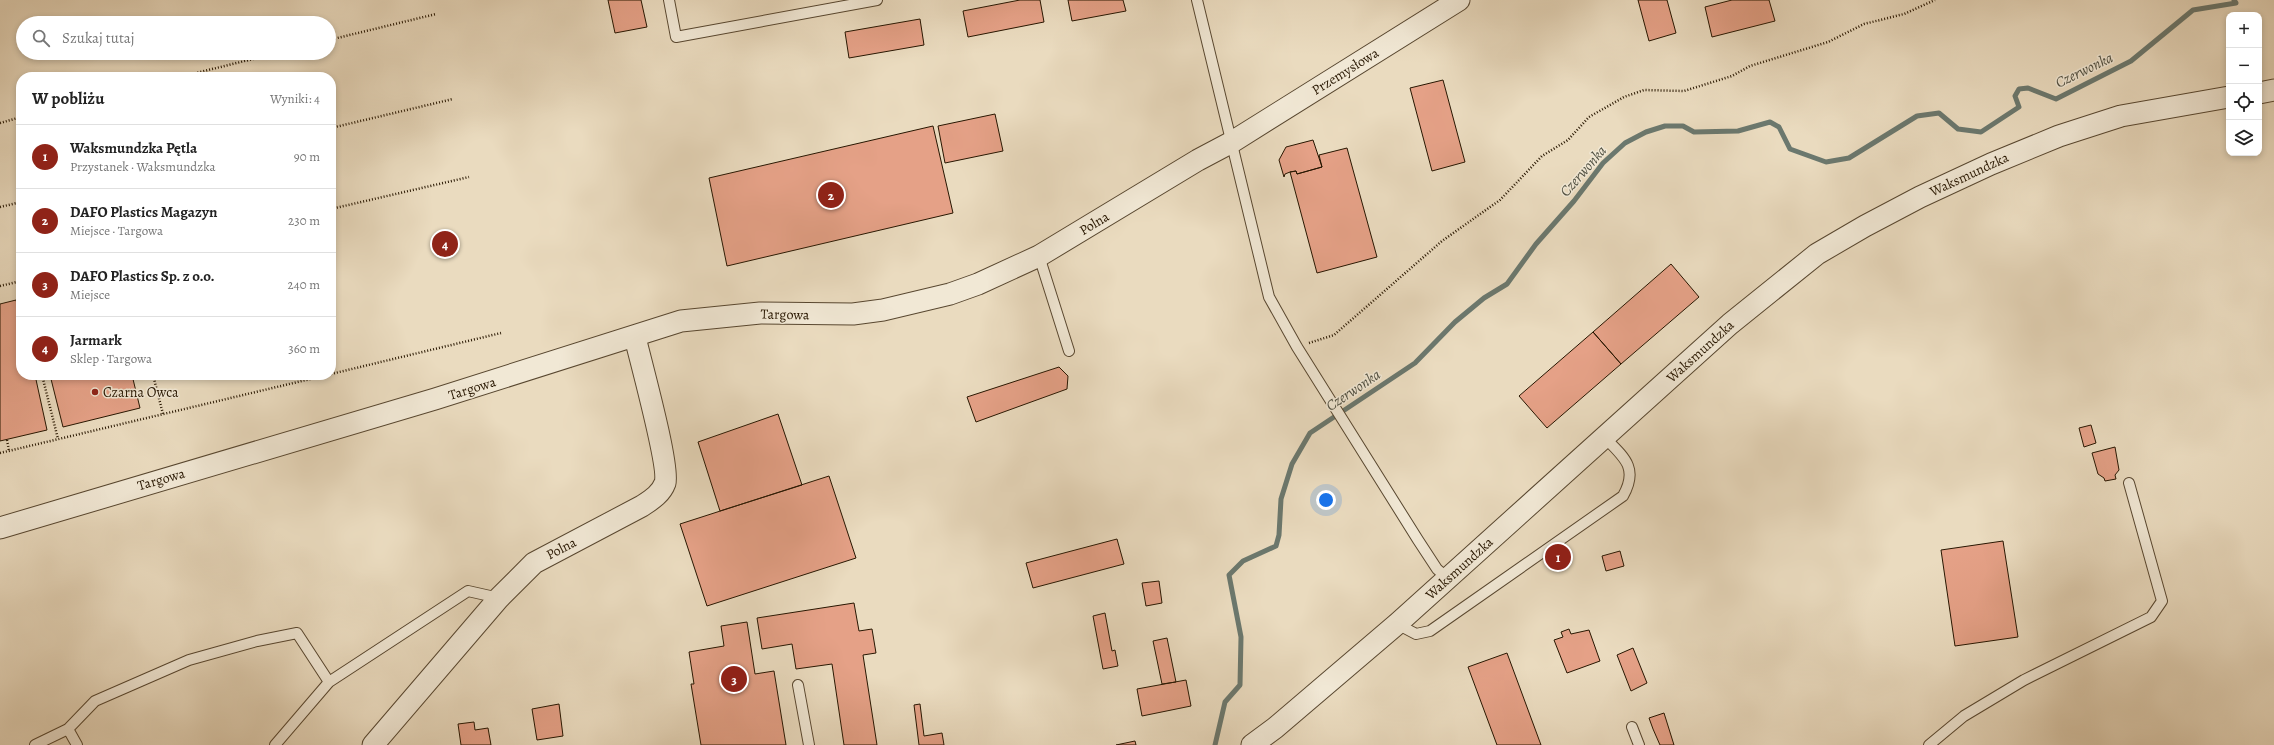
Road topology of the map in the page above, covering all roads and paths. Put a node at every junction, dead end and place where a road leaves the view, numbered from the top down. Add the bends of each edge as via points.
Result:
1 (669, 0) edge
2 (877, 0) edge
3 (1197, 0) edge
4 (1459, 0) edge
5 (1935, 0) edge
6 (436, 14) dead end
7 (336, 38) edge
8 (249, 60) edge
9 (200, 72) edge
10 (2274, 90) edge
11 (2262, 92) edge
12 (2226, 98) edge
13 (453, 99) dead end
14 (16, 119) edge
15 (0, 123) edge
16 (336, 127) edge
17 (1232, 142) junction
18 (469, 177) dead end
19 (16, 203) edge
20 (0, 208) edge
21 (336, 208) edge
22 (1039, 256) junction
23 (16, 282) edge
24 (0, 286) edge
25 (950, 294) joint
26 (501, 334) dead end
27 (635, 337) junction
28 (1297, 347) junction
29 (1069, 351) dead end
30 (336, 373) edge
31 (43, 380) edge
32 (154, 380) edge
33 (306, 380) edge
34 (163, 414) junction
35 (1604, 437) junction
36 (58, 439) junction
37 (7, 440) dead end
38 (9, 451) junction
39 (0, 453) edge
40 (2129, 483) dead end
41 (0, 528) edge
42 (1447, 578) junction
43 (499, 598) junction
44 (1397, 624) junction
45 (328, 682) junction
46 (798, 685) dead end
47 (1632, 727) dead end
48 (68, 729) junction
49 (35, 745) edge
50 (77, 745) edge
51 (275, 745) edge
52 (373, 745) edge
53 (809, 745) edge
54 (1252, 745) edge
55 (1639, 745) edge
56 (1928, 745) edge

1 - 2 lane via 676,37
3 - 17 lane
4 - 17 street, Przemysłowa
5 - 28 path via 1904,14 1864,24 1828,42 1750,66 1732,76 1684,91 1644,90 1624,98 1589,118 1568,140 1542,156 1500,200 1442,241 1334,335
6 - 7 path
8 - 9 path
10 - 11 street
12 - 35 street, Waksmundzka via 2121,116 2079,129 1991,164 1889,212 1818,254 1777,284
13 - 16 path
14 - 15 path
17 - 22 street, Polna
17 - 28 lane via 1270,297
18 - 21 path
19 - 20 path
22 - 25 street, Polna
22 - 29 lane
23 - 24 path
25 - 27 street, Targowa via 883,310 853,314 760,313 681,321
26 - 30 path
27 - 41 street, Targowa via 436,399
27 - 43 street, Polna via 655,421 665,482 654,498 642,506 534,563
28 - 42 lane via 1418,540 1437,569
31 - 36 path
32 - 34 path
33 - 34 path
34 - 36 path
35 - 42 street, Waksmundzka
35 - 44 lane via 1629,466 1628,486 1623,496 1430,631 1416,634
36 - 38 path
37 - 38 path
38 - 39 path
40 - 56 lane via 2162,601 2151,617 2024,680 1964,716
42 - 44 street, Waksmundzka
43 - 45 lane via 468,591
43 - 52 street, Polna
44 - 54 street, Waksmundzka
45 - 48 lane via 297,633 189,660 95,701
45 - 51 lane
46 - 53 lane
47 - 55 lane
48 - 49 lane
48 - 50 lane

